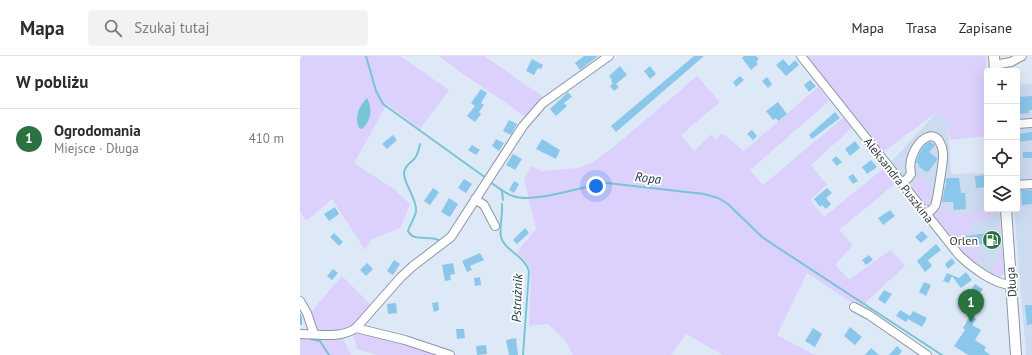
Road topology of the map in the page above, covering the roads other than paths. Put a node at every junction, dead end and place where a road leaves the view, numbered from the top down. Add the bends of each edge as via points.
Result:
1 (609, 56) edge
2 (801, 56) edge
3 (1022, 56) edge
4 (994, 64) edge
5 (1032, 123) edge
6 (1020, 124) edge
7 (902, 183) junction
8 (1032, 184) edge
9 (1020, 185) edge
10 (475, 199) junction
11 (1006, 212) edge
12 (926, 214) junction
13 (495, 226) dead end
14 (1012, 285) junction
15 (300, 301) edge
16 (854, 307) dead end
17 (356, 328) junction
18 (300, 334) edge
19 (314, 334) junction
20 (450, 355) edge
21 (928, 355) edge
22 (1016, 355) edge

1 - 10 street via 543,103 523,126
2 - 7 street, Aleksandra Puszkina
3 - 4 street via 1011,62
5 - 6 street
7 - 12 street, Aleksandra Puszkina
7 - 12 street via 911,174 909,167 918,145 925,137 936,138 941,145 943,156 936,205
8 - 9 street
10 - 13 street via 484,205
10 - 17 street via 451,237 413,266
11 - 14 main road, Długa
12 - 14 street, Aleksandra Puszkina via 971,266 999,282
14 - 22 main road, Długa
15 - 19 street
16 - 21 street
17 - 19 street via 339,335
17 - 20 street
18 - 19 street

